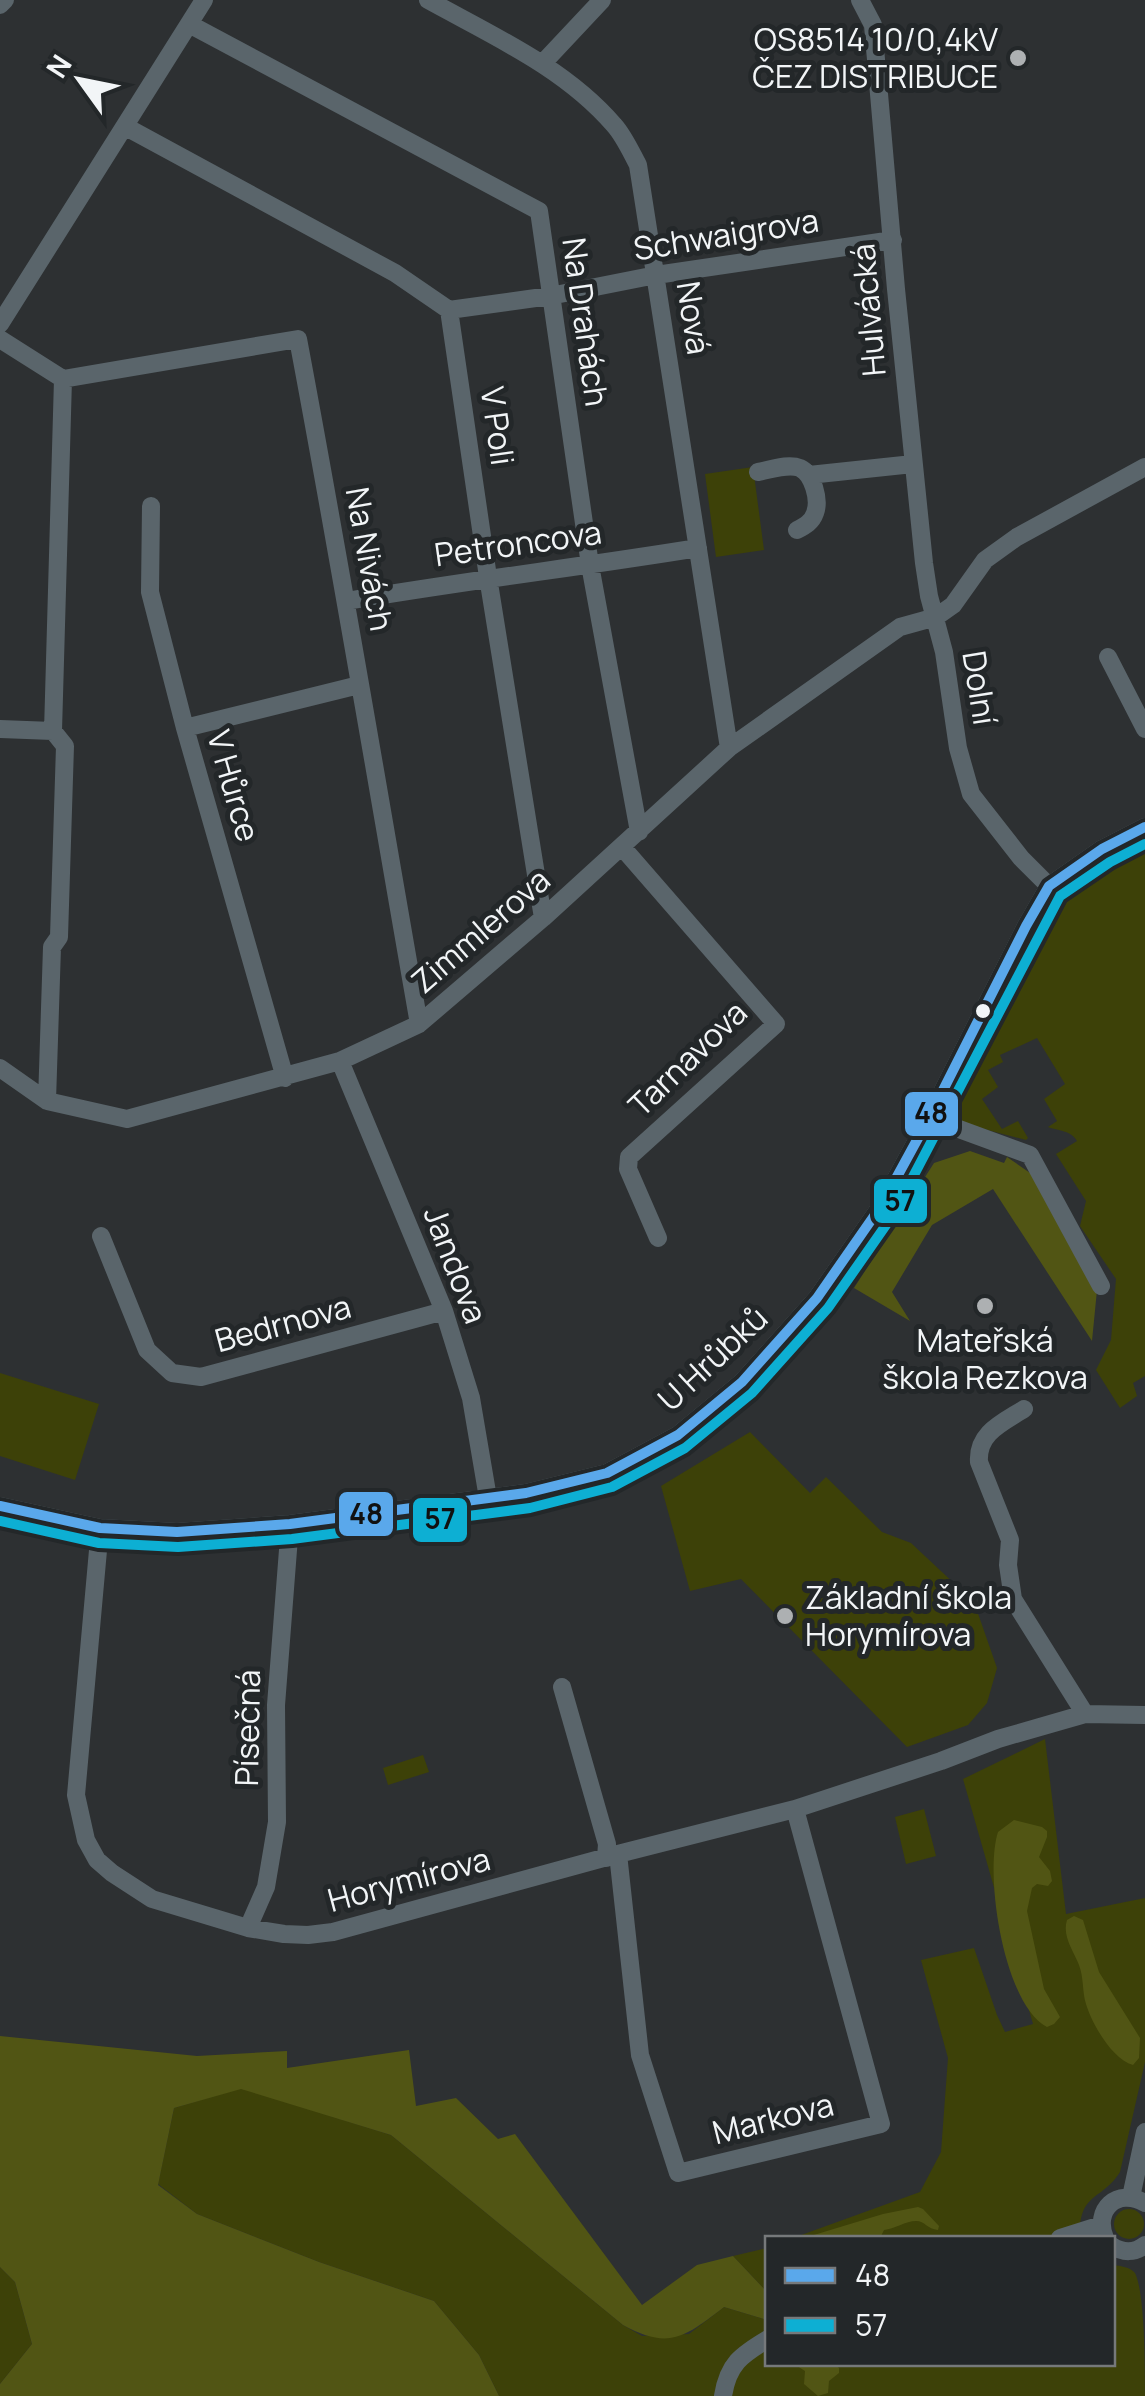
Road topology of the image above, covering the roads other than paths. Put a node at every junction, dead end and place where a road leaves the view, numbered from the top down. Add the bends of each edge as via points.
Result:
1 (204, 0) edge
2 (428, 0) edge
3 (602, 0) edge
4 (860, 0) edge
5 (189, 24) junction
6 (542, 64) junction
7 (126, 127) junction
8 (893, 240) junction
9 (656, 275) junction
10 (550, 296) junction
11 (450, 310) junction
12 (0, 324) edge
13 (0, 339) edge
14 (63, 379) junction
15 (913, 464) junction
16 (1145, 467) edge
17 (758, 472) dead end
18 (809, 475) junction
19 (151, 506) dead end
20 (797, 530) dead end
21 (698, 548) junction
22 (590, 565) junction
23 (488, 577) junction
24 (347, 601) junction
25 (936, 617) junction
26 (1108, 657) dead end
27 (359, 685) junction
28 (185, 728) junction
29 (1145, 729) edge
30 (0, 730) edge
31 (53, 731) junction
32 (730, 748) junction
33 (1145, 828) edge
34 (639, 832) junction
35 (622, 847) junction
36 (1049, 886) junction
37 (543, 918) junction
38 (419, 1024) junction
39 (340, 1062) junction
40 (0, 1068) edge
41 (286, 1078) junction
42 (47, 1101) junction
43 (929, 1118) junction
44 (101, 1236) dead end
45 (658, 1238) dead end
46 (1101, 1286) dead end
47 (444, 1311) junction
48 (1024, 1408) dead end
49 (488, 1498) junction
50 (2, 1509) edge
51 (290, 1524) junction
52 (100, 1528) junction
53 (562, 1687) dead end
54 (1085, 1714) junction
55 (1145, 1715) edge
56 (795, 1809) junction
57 (612, 1856) junction
58 (248, 1928) junction
59 (1145, 2132) edge
60 (1138, 2200) edge
61 (1103, 2232) edge
62 (1074, 2236) edge
63 (1115, 2247) edge
64 (1144, 2251) edge
65 (765, 2340) edge
66 (723, 2396) edge

1 - 5 street
2 - 6 street, Nová
3 - 6 street
4 - 8 street, Hulvácká via 873,25
5 - 7 street
5 - 10 street, Na Drahách via 539,211
6 - 9 street, Nová via 616,126 638,165
7 - 11 street
7 - 12 street
8 - 9 street, Schwaigrova
8 - 15 street, Hulvácká
9 - 10 street, Schwaigrova
9 - 21 street, Nová
10 - 11 street, Schwaigrova
10 - 22 street, Na Drahách
11 - 23 street, V Poli
13 - 14 street
14 - 24 street, Na Nivách via 298,340
14 - 31 street
15 - 18 street
15 - 25 street, Hulvácká
16 - 25 street, Dolní via 984,560 954,605
17 - 18 street via 787,467
18 - 20 street via 816,511
19 - 28 street, V Hůrce via 150,592
21 - 22 street, Petroncova
21 - 32 street, Nová
22 - 23 street, Petroncova
22 - 34 street, Na Drahách
23 - 24 street, Petroncova
23 - 37 street, V Poli
24 - 27 street, Na Nivách
25 - 32 street, Zimmlerova via 900,627
25 - 36 street, Dolní via 971,794
26 - 29 street
27 - 28 street
27 - 38 street, Na Nivách
28 - 41 street, V Hůrce
30 - 31 street
31 - 42 street via 65,746
32 - 34 street, Zimmlerova
33 - 36 street via 1102,848
34 - 35 street, Zimmlerova
35 - 37 street, Zimmlerova
35 - 45 street, Tarnavova via 776,1024 629,1156 628,1169
36 - 43 street, U Hrůbků
37 - 38 street, Zimmlerova
38 - 39 street, Zimmlerova
39 - 41 street, Zimmlerova
39 - 47 street, Jandova
40 - 42 street, Zimmlerova
41 - 42 street, Zimmlerova via 126,1119
43 - 46 street via 1030,1155
43 - 49 street, U Hrůbků via 881,1206 817,1298 742,1382 678,1436 607,1473
44 - 47 street, Bedrnova via 146,1350 172,1373 202,1378
47 - 49 street, Jandova via 471,1398
48 - 54 street via 987,1433 979,1462 1010,1540 1013,1599
49 - 51 street, U Hrůbků
50 - 52 street, U Hrůbků
51 - 52 street, U Hrůbků via 178,1532
51 - 58 street, Písečná via 276,1704 277,1822 266,1887
52 - 58 street, Horymírova via 76,1795 86,1840 97,1860 152,1899
53 - 57 street
54 - 55 street, Horymírova
54 - 56 street, Horymírova
56 - 57 street, Horymírova
56 - 57 street, Markova via 881,2124 678,2173 640,2056
57 - 58 street, Horymírova via 333,1932
59 - 60 street
60 - 61 street via 1113,2201 1102,2216
61 - 62 street
63 - 64 street
65 - 66 street via 731,2366

